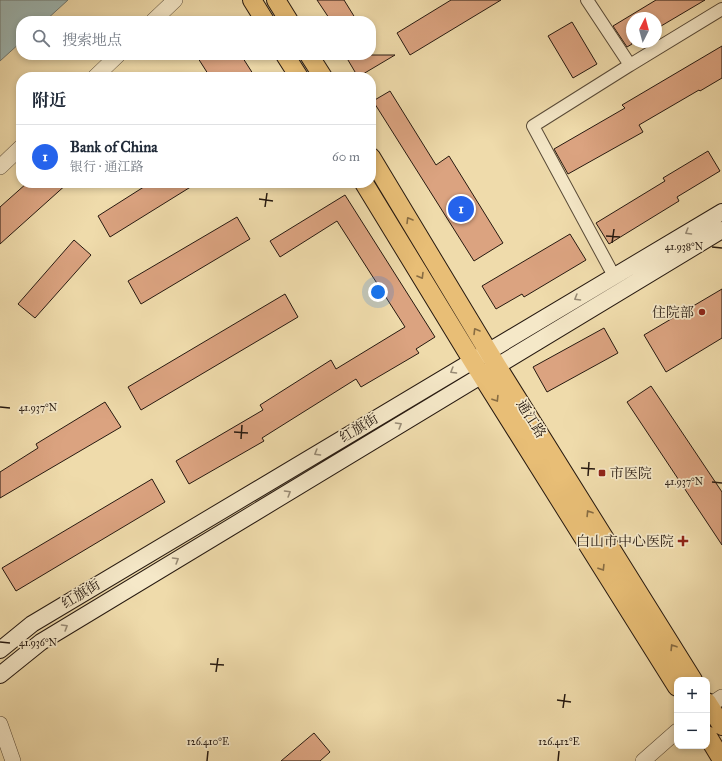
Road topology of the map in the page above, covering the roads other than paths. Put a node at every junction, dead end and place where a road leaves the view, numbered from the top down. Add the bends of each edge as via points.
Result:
1 (175, 0) edge
2 (252, 0) edge
3 (276, 0) edge
4 (587, 0) edge
5 (722, 10) edge
6 (158, 16) edge
7 (262, 16) edge
8 (286, 16) edge
9 (113, 60) edge
10 (289, 60) edge
11 (312, 60) edge
12 (630, 65) junction
13 (100, 72) edge
14 (296, 72) edge
15 (320, 72) edge
16 (16, 152) edge
17 (376, 165) edge
18 (0, 167) edge
19 (367, 188) edge
20 (722, 212) edge
21 (722, 230) edge
22 (614, 276) junction
23 (493, 359) junction
24 (472, 360) junction
25 (481, 375) junction
26 (0, 650) edge
27 (0, 675) edge
28 (691, 677) edge
29 (674, 682) edge
30 (711, 703) edge
31 (0, 724) edge
32 (722, 726) edge
33 (674, 734) edge
34 (710, 740) edge
35 (722, 760) edge
36 (13, 761) edge
37 (643, 761) edge

1 - 6 street
2 - 7 main road
3 - 8 main road
4 - 12 street
5 - 12 street
9 - 13 street
10 - 14 main road
11 - 15 main road
12 - 22 street via 533,126
16 - 18 street
23 -> 17 main road, 通江路
19 -> 24 main road, 通江路
20 -> 22 main road, 红旗街
21 - 23 main road
22 -> 23 main road, 红旗街
23 - 24 main road, 红旗街
23 - 25 main road
28 -> 23 main road, 通江路
24 - 25 main road, 通江路
24 -> 26 main road, 红旗街 via 32,624
27 -> 25 main road via 41,642
25 -> 29 main road, 通江路
30 - 32 main road
31 - 36 street
33 - 37 street
34 - 35 main road

